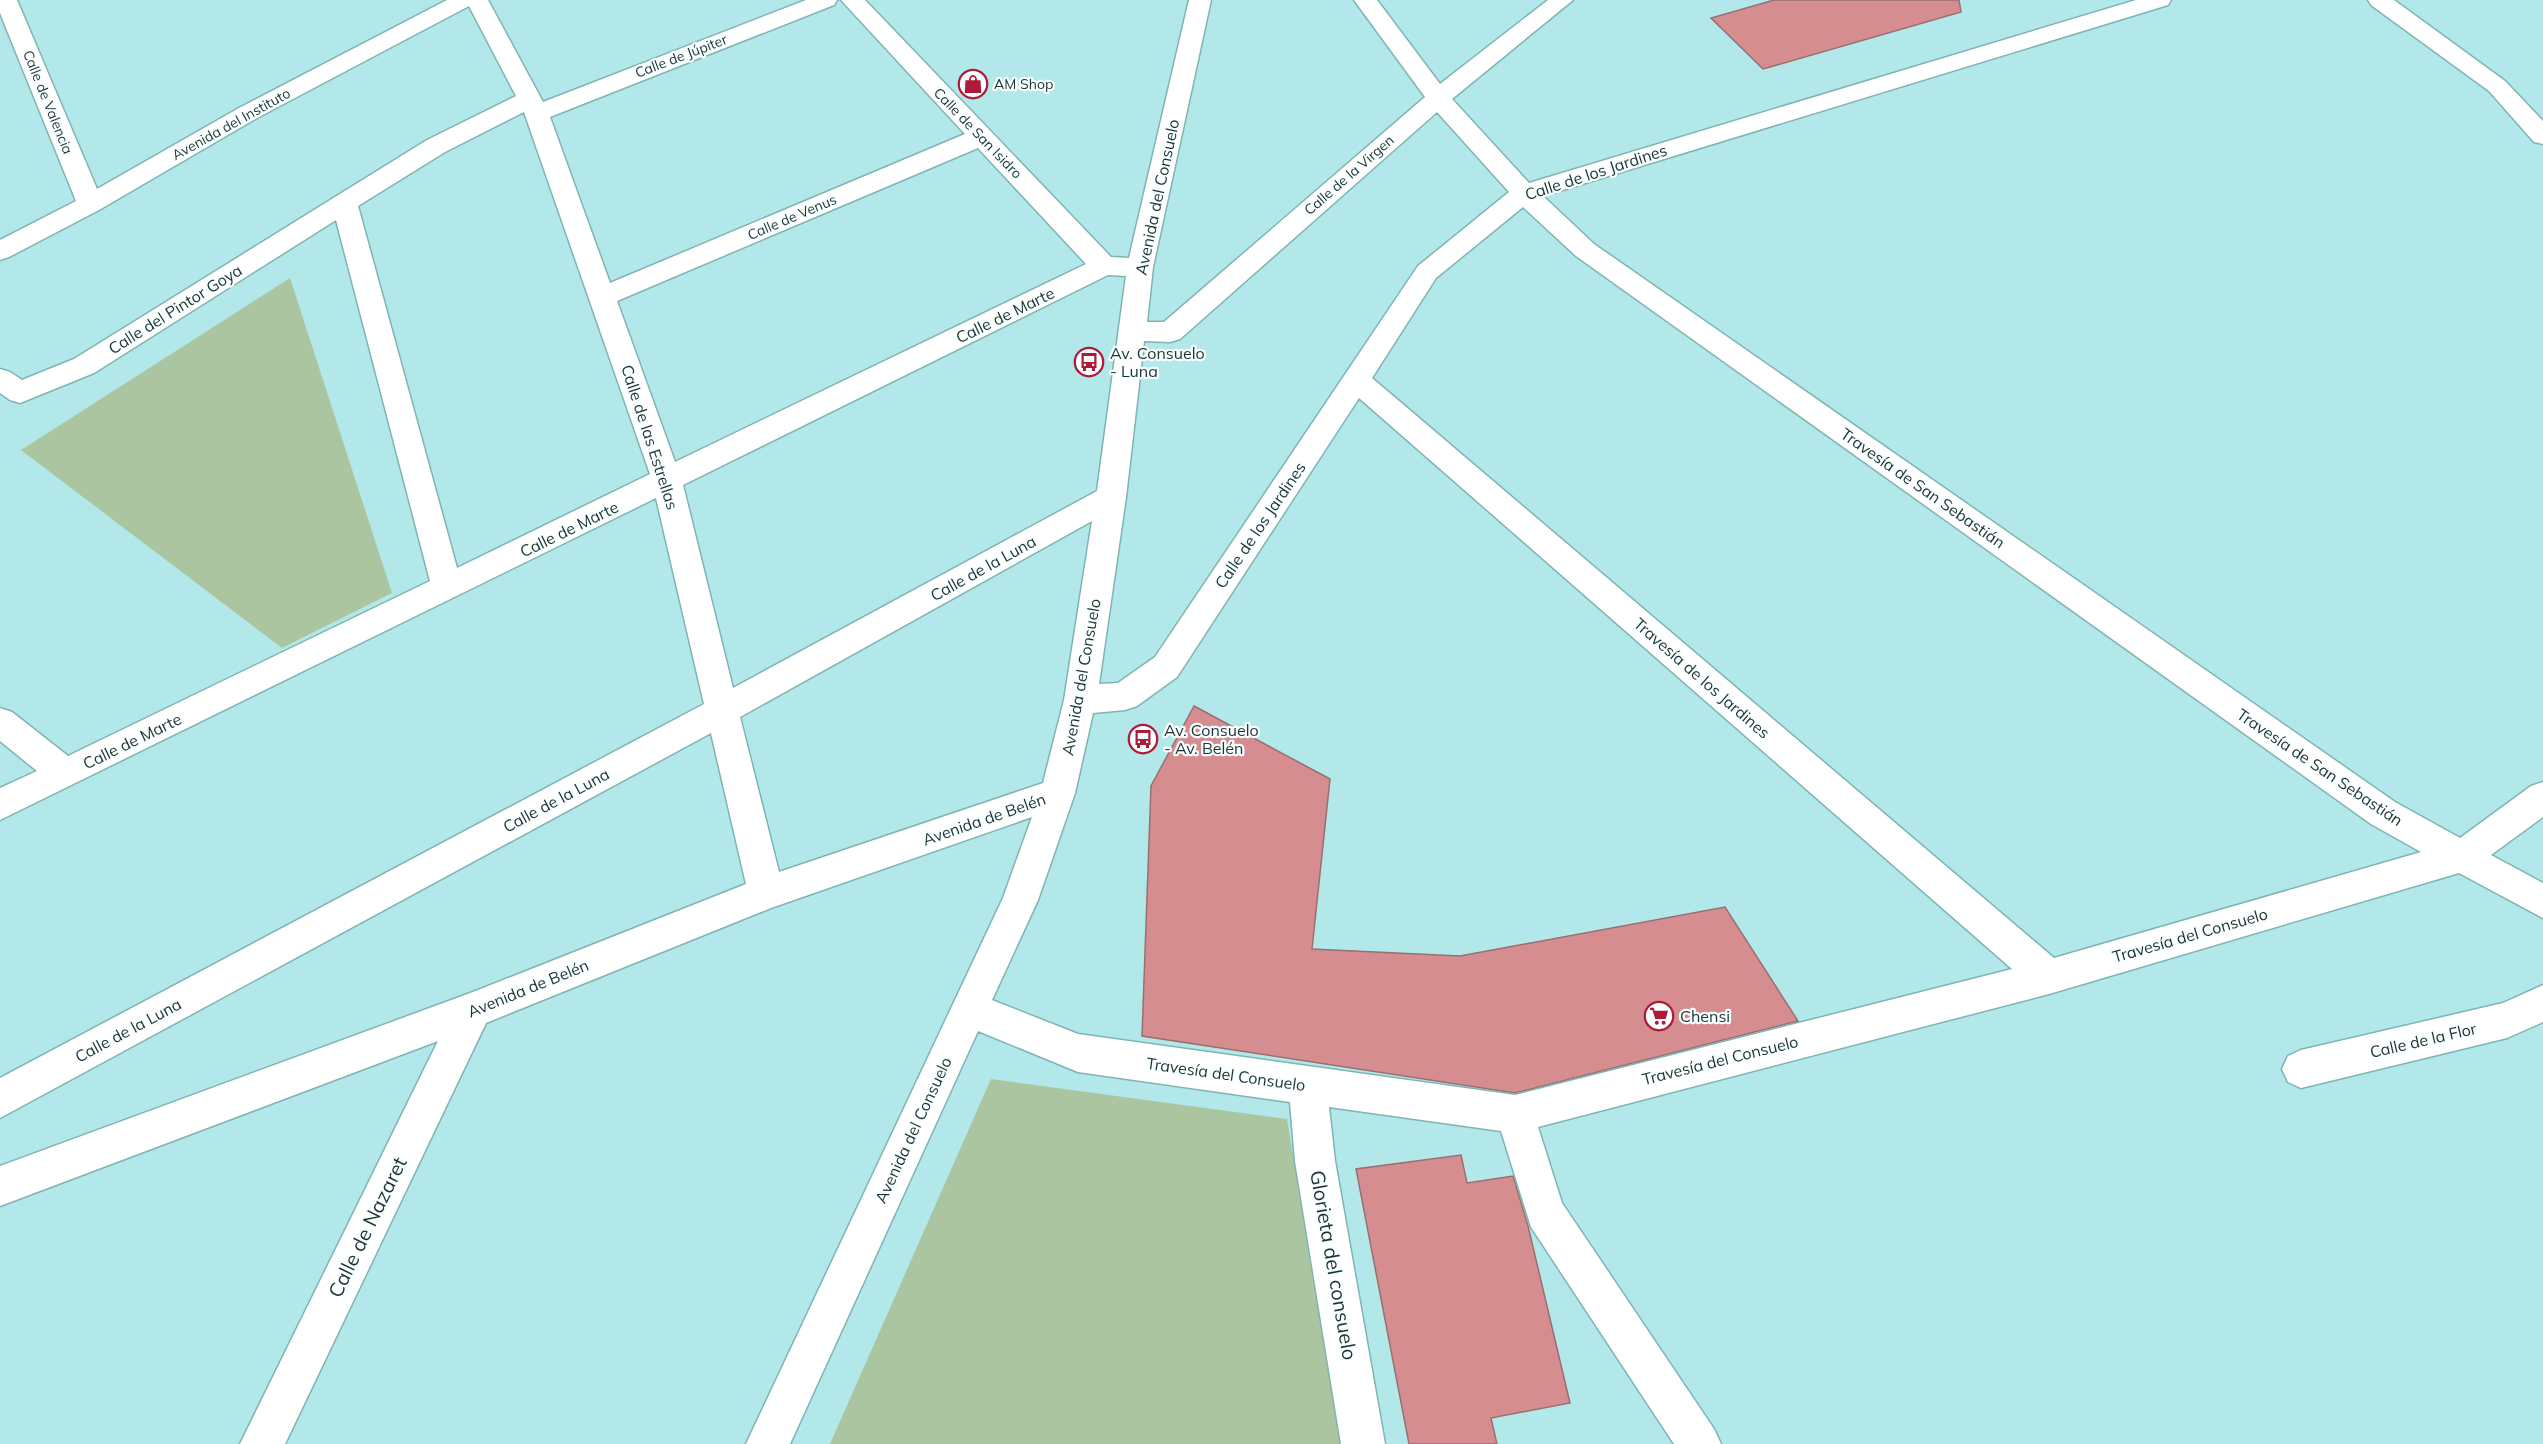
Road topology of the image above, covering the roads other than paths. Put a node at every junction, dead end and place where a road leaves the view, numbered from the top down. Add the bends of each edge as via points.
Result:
1 (6, 0) edge
2 (464, 0) edge
3 (477, 0) edge
4 (826, 0) edge
5 (852, 0) edge
6 (1200, 0) edge
7 (1365, 0) edge
8 (1562, 0) edge
9 (2160, 0) edge
10 (2379, 0) edge
11 (1438, 98) junction
12 (533, 106) junction
13 (2543, 136) edge
14 (981, 137) junction
15 (1524, 193) junction
16 (344, 202) junction
17 (90, 204) junction
18 (0, 251) edge
19 (1104, 266) junction
20 (1140, 267) junction
21 (602, 297) junction
22 (1132, 331) junction
23 (0, 380) edge
24 (1356, 380) junction
25 (667, 481) junction
26 (1111, 497) junction
27 (447, 588) junction
28 (1080, 700) junction
29 (723, 710) junction
30 (0, 722) edge
31 (65, 773) junction
32 (1058, 793) junction
33 (2543, 797) edge
34 (0, 805) edge
35 (2463, 856) junction
36 (766, 893) junction
37 (2543, 902) edge
38 (2049, 976) junction
39 (2543, 1003) edge
40 (969, 1009) junction
41 (473, 1010) junction
42 (2301, 1069) dead end
43 (1308, 1086) junction
44 (0, 1100) edge
45 (1515, 1114) junction
46 (0, 1186) edge
47 (262, 1444) edge
48 (768, 1444) edge
49 (1363, 1444) edge
50 (1699, 1444) edge

1 - 17 street, Calle de Valencia
2 - 17 street, Avenida del Instituto via 248,113
3 - 12 street, Calle de las Estrellas
4 - 12 street, Calle de Júpiter
5 - 14 street, Calle de San Isidro
6 - 20 street, Avenida del Consuelo
7 - 11 street, Travesía de San Sebastián
8 - 11 street, Calle de la Virgen
9 - 15 street, Calle de los Jardines
10 - 13 street via 2497,86
11 - 15 street, Travesía de San Sebastián
11 - 22 street, Calle de la Virgen via 1170,332
12 - 16 street, Calle del Pintor Goya via 436,146
12 - 21 street, Calle de las Estrellas
14 - 19 street, Calle de San Isidro
14 - 21 street, Calle de Venus
15 - 24 street, Calle de los Jardines via 1427,272
15 - 35 street, Travesía de San Sebastián via 1586,249 2383,813
16 - 23 street, Calle del Pintor Goya via 84,366 20,393
16 - 27 street
17 - 18 street, Avenida del Instituto
19 - 20 street, Calle de Marte
19 - 25 street, Calle de Marte
20 - 22 street, Avenida del Consuelo
21 - 25 street, Calle de las Estrellas
22 - 26 street, Avenida del Consuelo
24 - 28 street, Calle de los Jardines via 1166,667 1125,696
24 - 38 street, Travesía de los Jardines
25 - 27 street, Calle de Marte
25 - 29 street, Calle de las Estrellas
26 - 28 street, Avenida del Consuelo
26 - 29 street, Calle de la Luna
27 - 31 street, Calle de Marte
28 - 32 street, Avenida del Consuelo
29 - 36 street, Calle de las Estrellas
29 - 44 street, Calle de la Luna
30 - 31 street
31 - 34 street, Calle de Marte
32 - 36 street, Avenida de Belén
32 - 40 street, Avenida del Consuelo via 1020,900
33 - 35 street
35 - 37 street, Travesía de San Sebastián
35 - 38 street, Travesía del Consuelo
36 - 41 street, Avenida de Belén
38 - 45 street, Travesía del Consuelo
39 - 42 street, Calle de la Flor via 2507,1020
40 - 43 street, Travesía del Consuelo via 1078,1053
40 - 48 street, Avenida del Consuelo
41 - 46 street, Avenida de Belén
41 - 47 street, Calle de Nazaret
43 - 45 street, Travesía del Consuelo
43 - 49 street, Glorieta del consuelo via 1315,1161
45 - 50 street via 1545,1213

